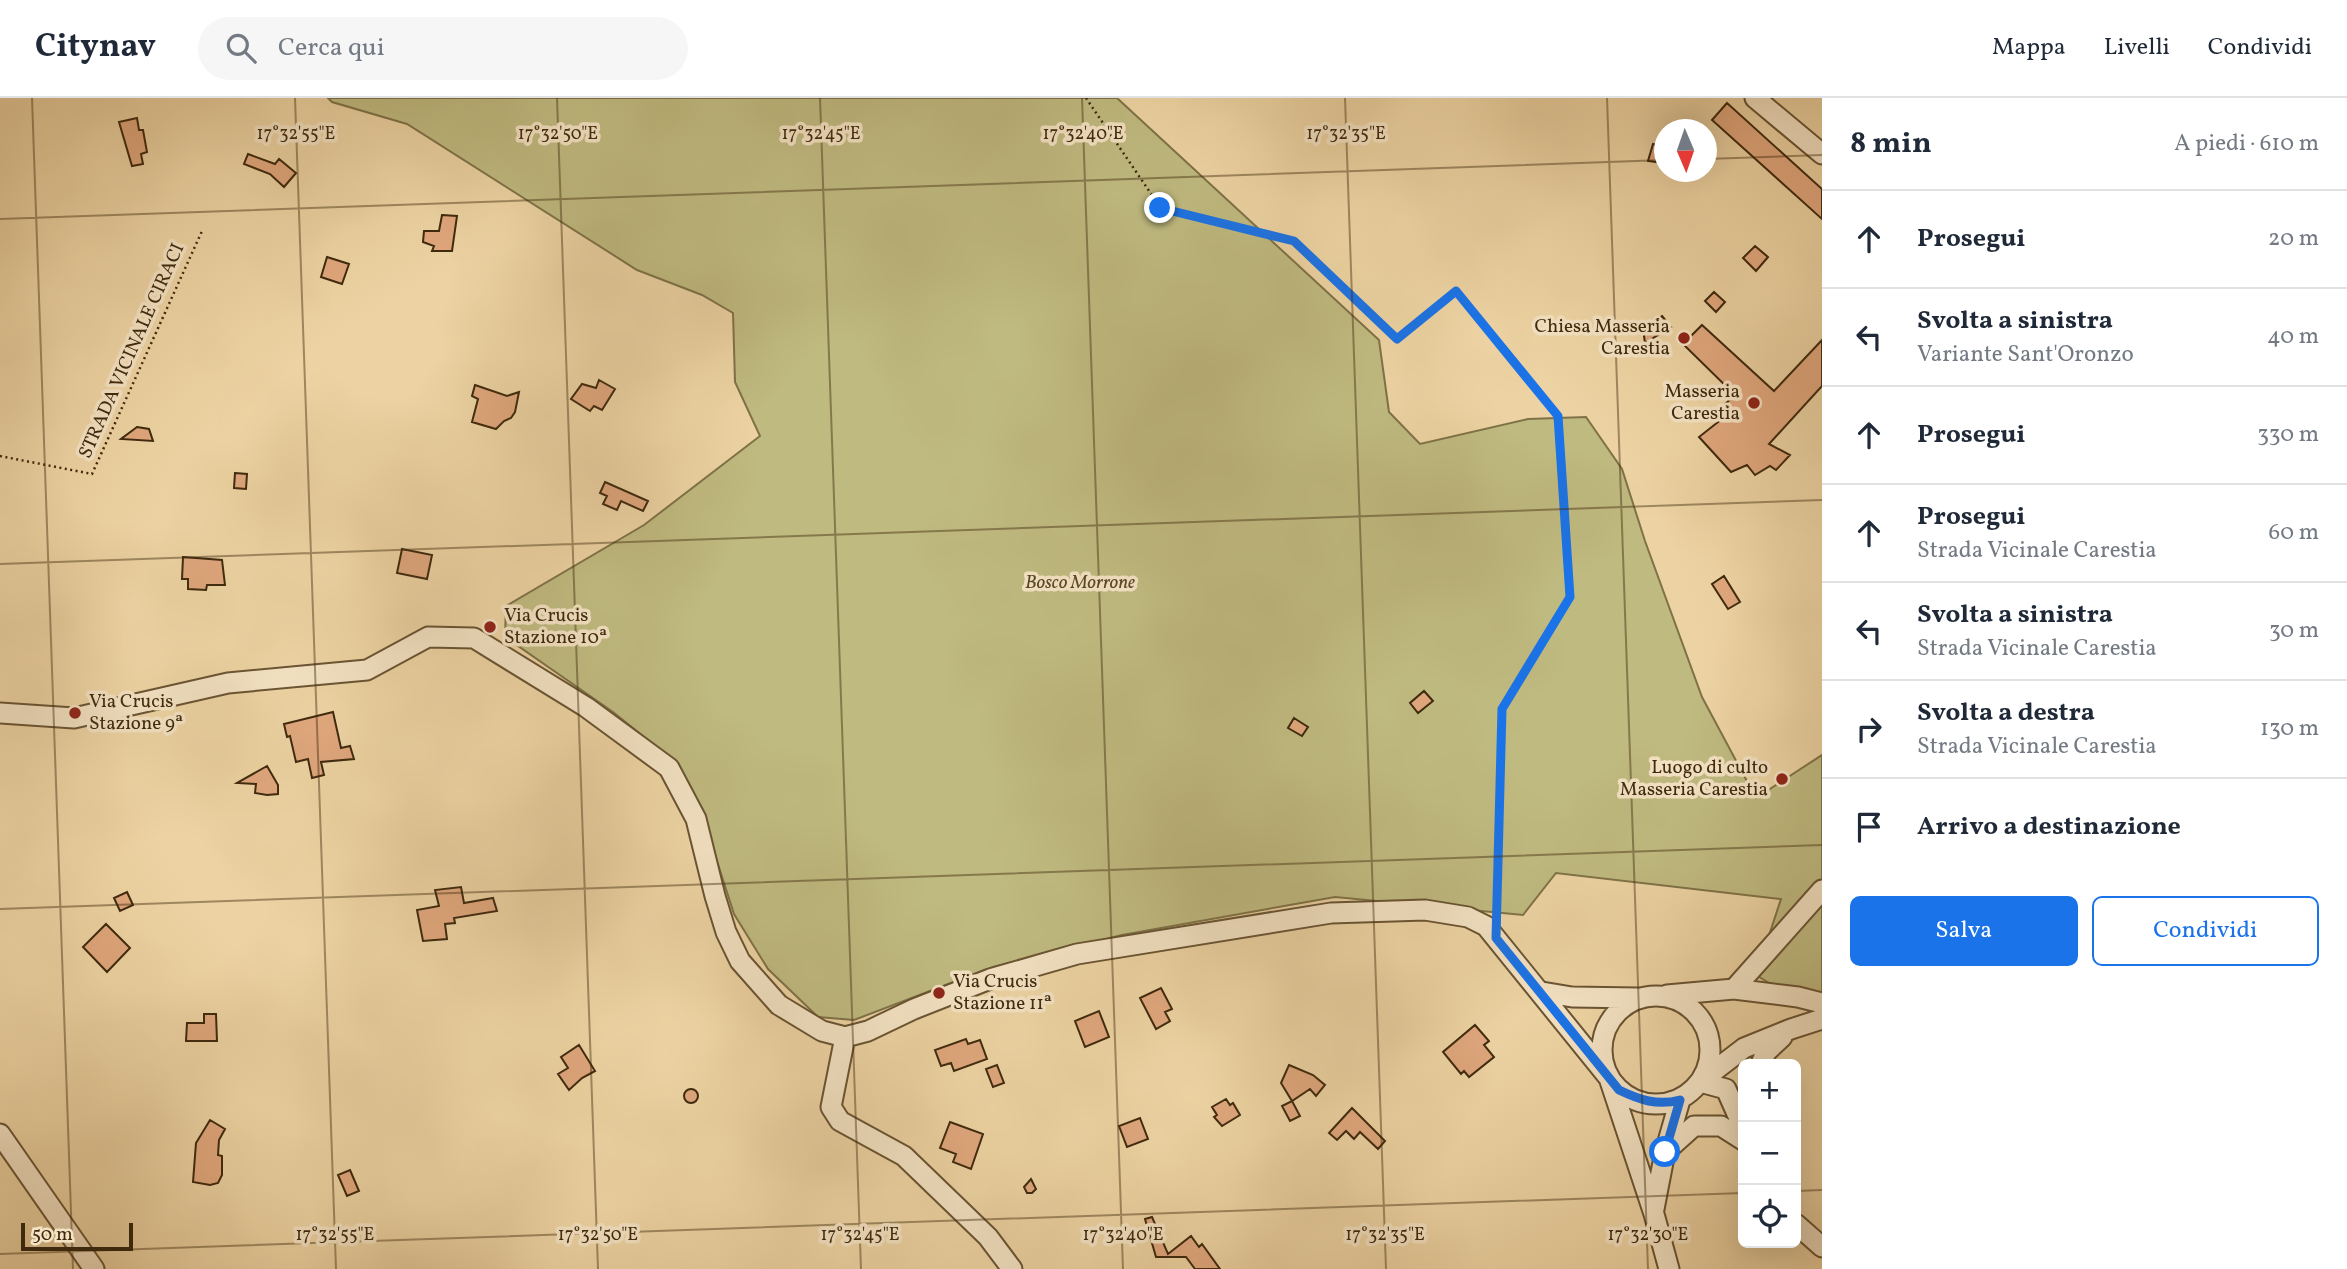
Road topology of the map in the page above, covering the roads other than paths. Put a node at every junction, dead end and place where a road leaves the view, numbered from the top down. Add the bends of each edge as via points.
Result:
1 (1755, 98) edge
2 (1822, 154) edge
3 (0, 713) edge
4 (1822, 890) edge
5 (1734, 989) junction
6 (1542, 992) junction
7 (1650, 997) junction
8 (1822, 1003) edge
9 (1822, 1019) edge
10 (1791, 1029) junction
11 (845, 1037) junction
12 (1762, 1059) edge
13 (1609, 1077) junction
14 (1700, 1082) junction
15 (1680, 1100) junction
16 (1738, 1112) edge
17 (0, 1134) edge
18 (1738, 1137) edge
19 (1665, 1152) junction
20 (1654, 1214) junction
21 (1801, 1228) edge
22 (1822, 1247) edge
23 (94, 1269) edge
24 (1012, 1269) edge
25 (1668, 1269) edge

1 - 2 street
3 - 11 street via 74,718 229,683 367,670 428,637 474,638 586,707 669,768 696,818 718,908 740,961 779,1005 822,1031
4 - 5 street
5 - 7 street
5 - 8 street
6 - 7 street via 1572,997
6 - 11 street via 1486,926 1468,917 1425,910 1331,913 1077,954 990,979
6 - 13 street
7 - 13 street via 1623,1007 1610,1019 1601,1049
7 - 14 street via 1675,999 1691,1007 1703,1021 1710,1049
9 - 10 street
10 - 12 street
10 - 14 street via 1744,1048
11 - 24 street via 831,1107 840,1121 904,1156 988,1237
13 - 15 street via 1619,1090 1634,1098 1665,1104
13 - 20 street
14 - 15 street
14 - 16 street via 1726,1089
15 - 19 street
17 - 23 street
18 - 19 street via 1721,1126 1694,1126
19 - 20 street
20 - 25 street
21 - 22 street

